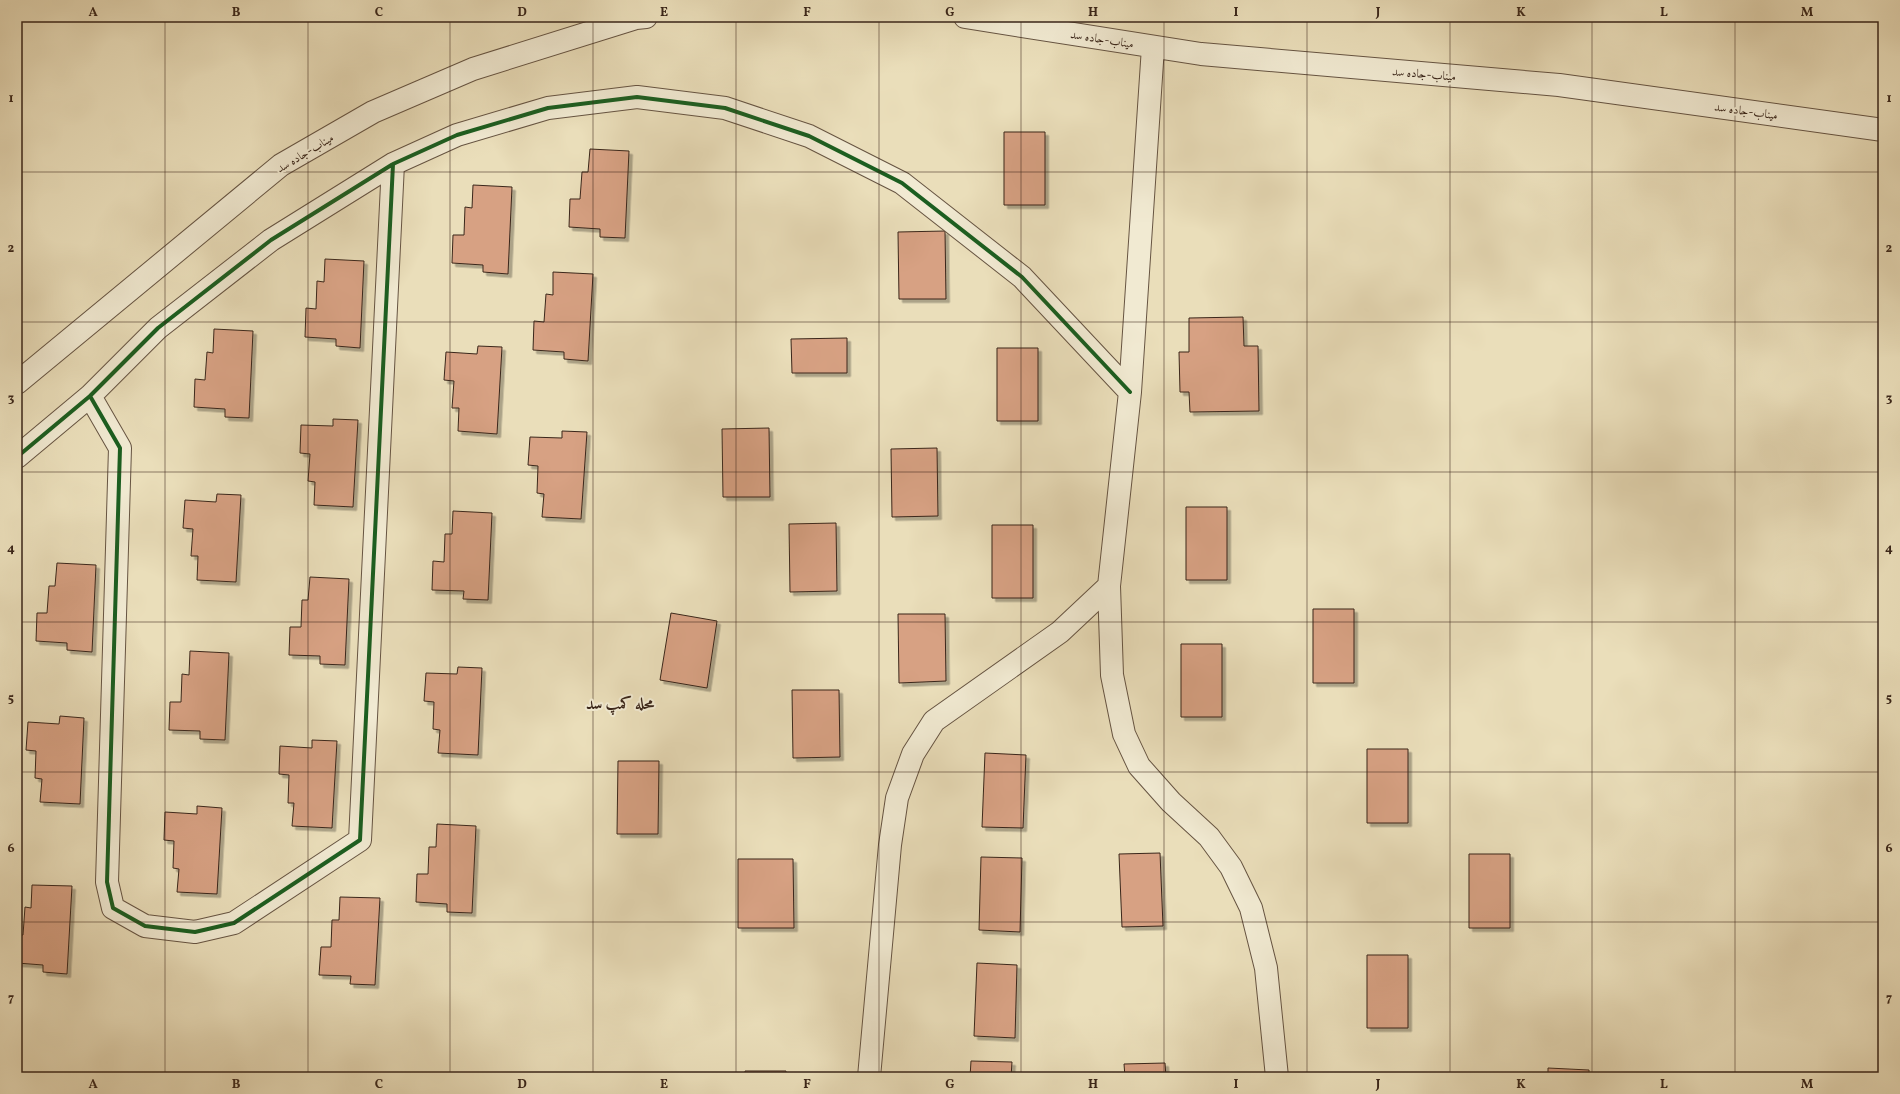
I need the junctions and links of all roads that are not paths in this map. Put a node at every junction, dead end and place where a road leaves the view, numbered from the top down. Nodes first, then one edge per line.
1 (639, 17) edge
2 (966, 17) edge
3 (1153, 47) junction
4 (1883, 130) edge
5 (393, 164) junction
6 (17, 383) edge
7 (1130, 392) junction
8 (90, 396) junction
9 (17, 457) edge
10 (1109, 586) junction
11 (869, 1077) edge
12 (1278, 1077) edge

1 - 6 street, میناب-جاده سد
2 - 3 street, میناب-جاده سد
3 - 4 street, میناب-جاده سد
3 - 7 street
5 - 7 street
5 - 8 street
5 - 8 street
7 - 10 street
8 - 9 street
10 - 11 street
10 - 12 street

